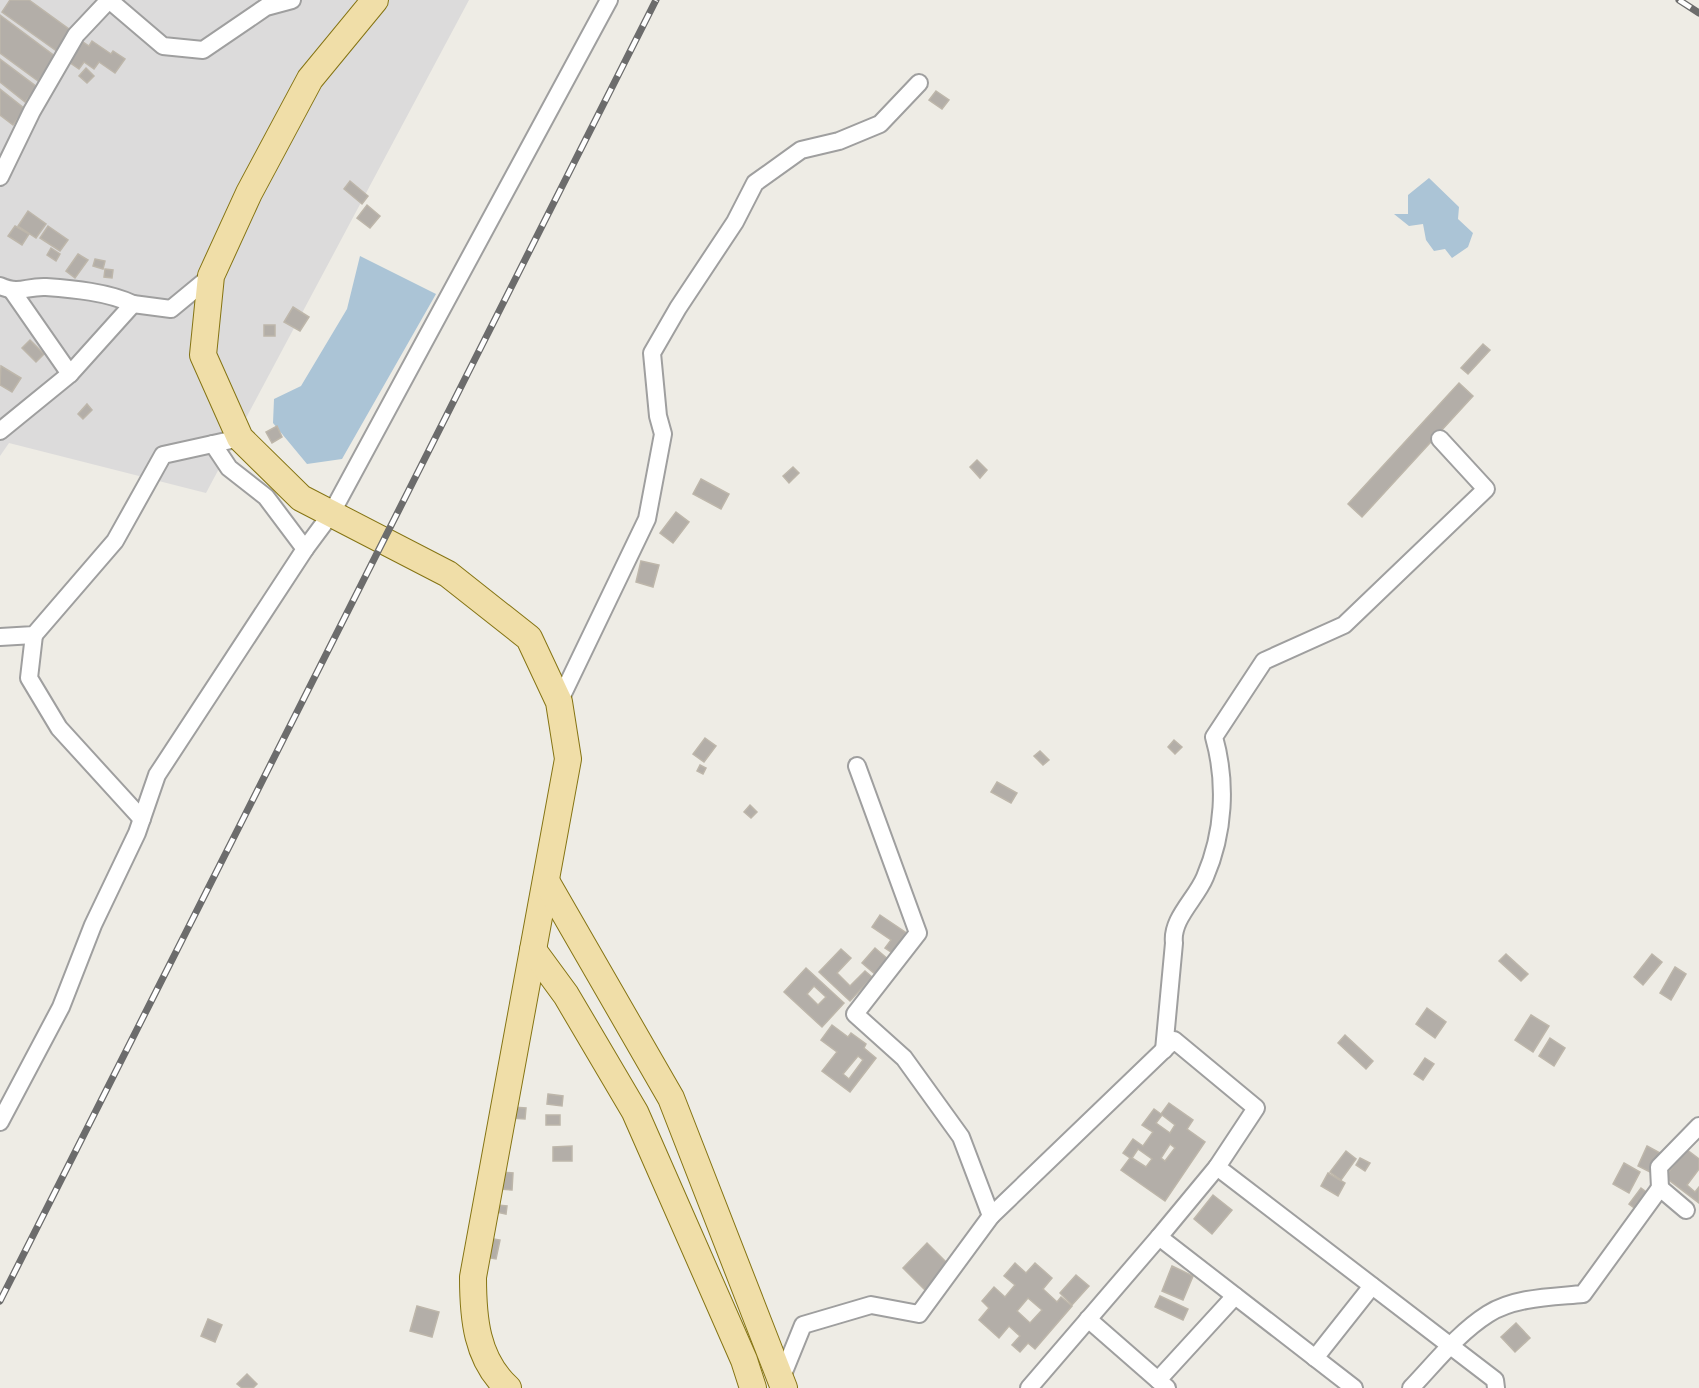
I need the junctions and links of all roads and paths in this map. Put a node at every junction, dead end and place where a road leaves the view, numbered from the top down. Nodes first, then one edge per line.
1 (109, 0) edge
2 (292, 0) edge
3 (375, 0) edge
4 (609, 0) edge
5 (919, 82) dead end
6 (0, 177) edge
7 (211, 276) junction
8 (7, 289) edge
9 (133, 304) junction
10 (70, 374) junction
11 (1, 426) edge
12 (240, 438) junction
13 (1440, 439) dead end
14 (213, 444) junction
15 (331, 514) junction
16 (305, 549) junction
17 (34, 634) junction
18 (0, 638) edge
19 (559, 702) junction
20 (857, 766) dead end
21 (142, 819) junction
22 (546, 881) junction
23 (533, 950) junction
24 (1164, 1050) junction
25 (0, 1122) edge
26 (1699, 1126) edge
27 (1217, 1167) junction
28 (1660, 1188) junction
29 (1686, 1210) dead end
30 (992, 1216) junction
31 (1159, 1237) junction
32 (1372, 1286) junction
33 (1235, 1296) junction
34 (1088, 1319) junction
35 (1451, 1346) junction
36 (1315, 1358) junction
37 (1163, 1384) edge
38 (783, 1386) edge
39 (1349, 1387) edge
40 (508, 1388) edge
41 (753, 1388) edge
42 (1029, 1388) edge
43 (1411, 1388) edge
44 (1496, 1388) edge

1 - 2 street
1 - 6 street
3 - 7 main road
4 - 15 street
5 - 19 street
7 - 9 street
7 - 12 main road
8 - 9 street
8 - 10 street
9 - 10 street
10 - 11 street
12 - 14 street
12 - 15 main road
13 - 24 street
14 - 16 street
14 - 17 street
15 - 16 street
15 - 19 main road
16 - 21 street
17 - 18 street
17 - 21 street
19 - 22 main road
20 - 30 street
21 - 25 street
22 - 23 main road
22 - 38 main road
23 - 40 main road
23 - 41 main road
24 - 27 street
24 - 30 street
26 - 28 street
27 - 31 street
27 - 32 street
28 - 29 street
28 - 35 street
30 - 38 street
31 - 33 street
31 - 34 street
32 - 35 street
32 - 36 street
33 - 36 street
33 - 37 street
34 - 37 street
34 - 42 street
35 - 43 street
35 - 44 street
36 - 39 street

